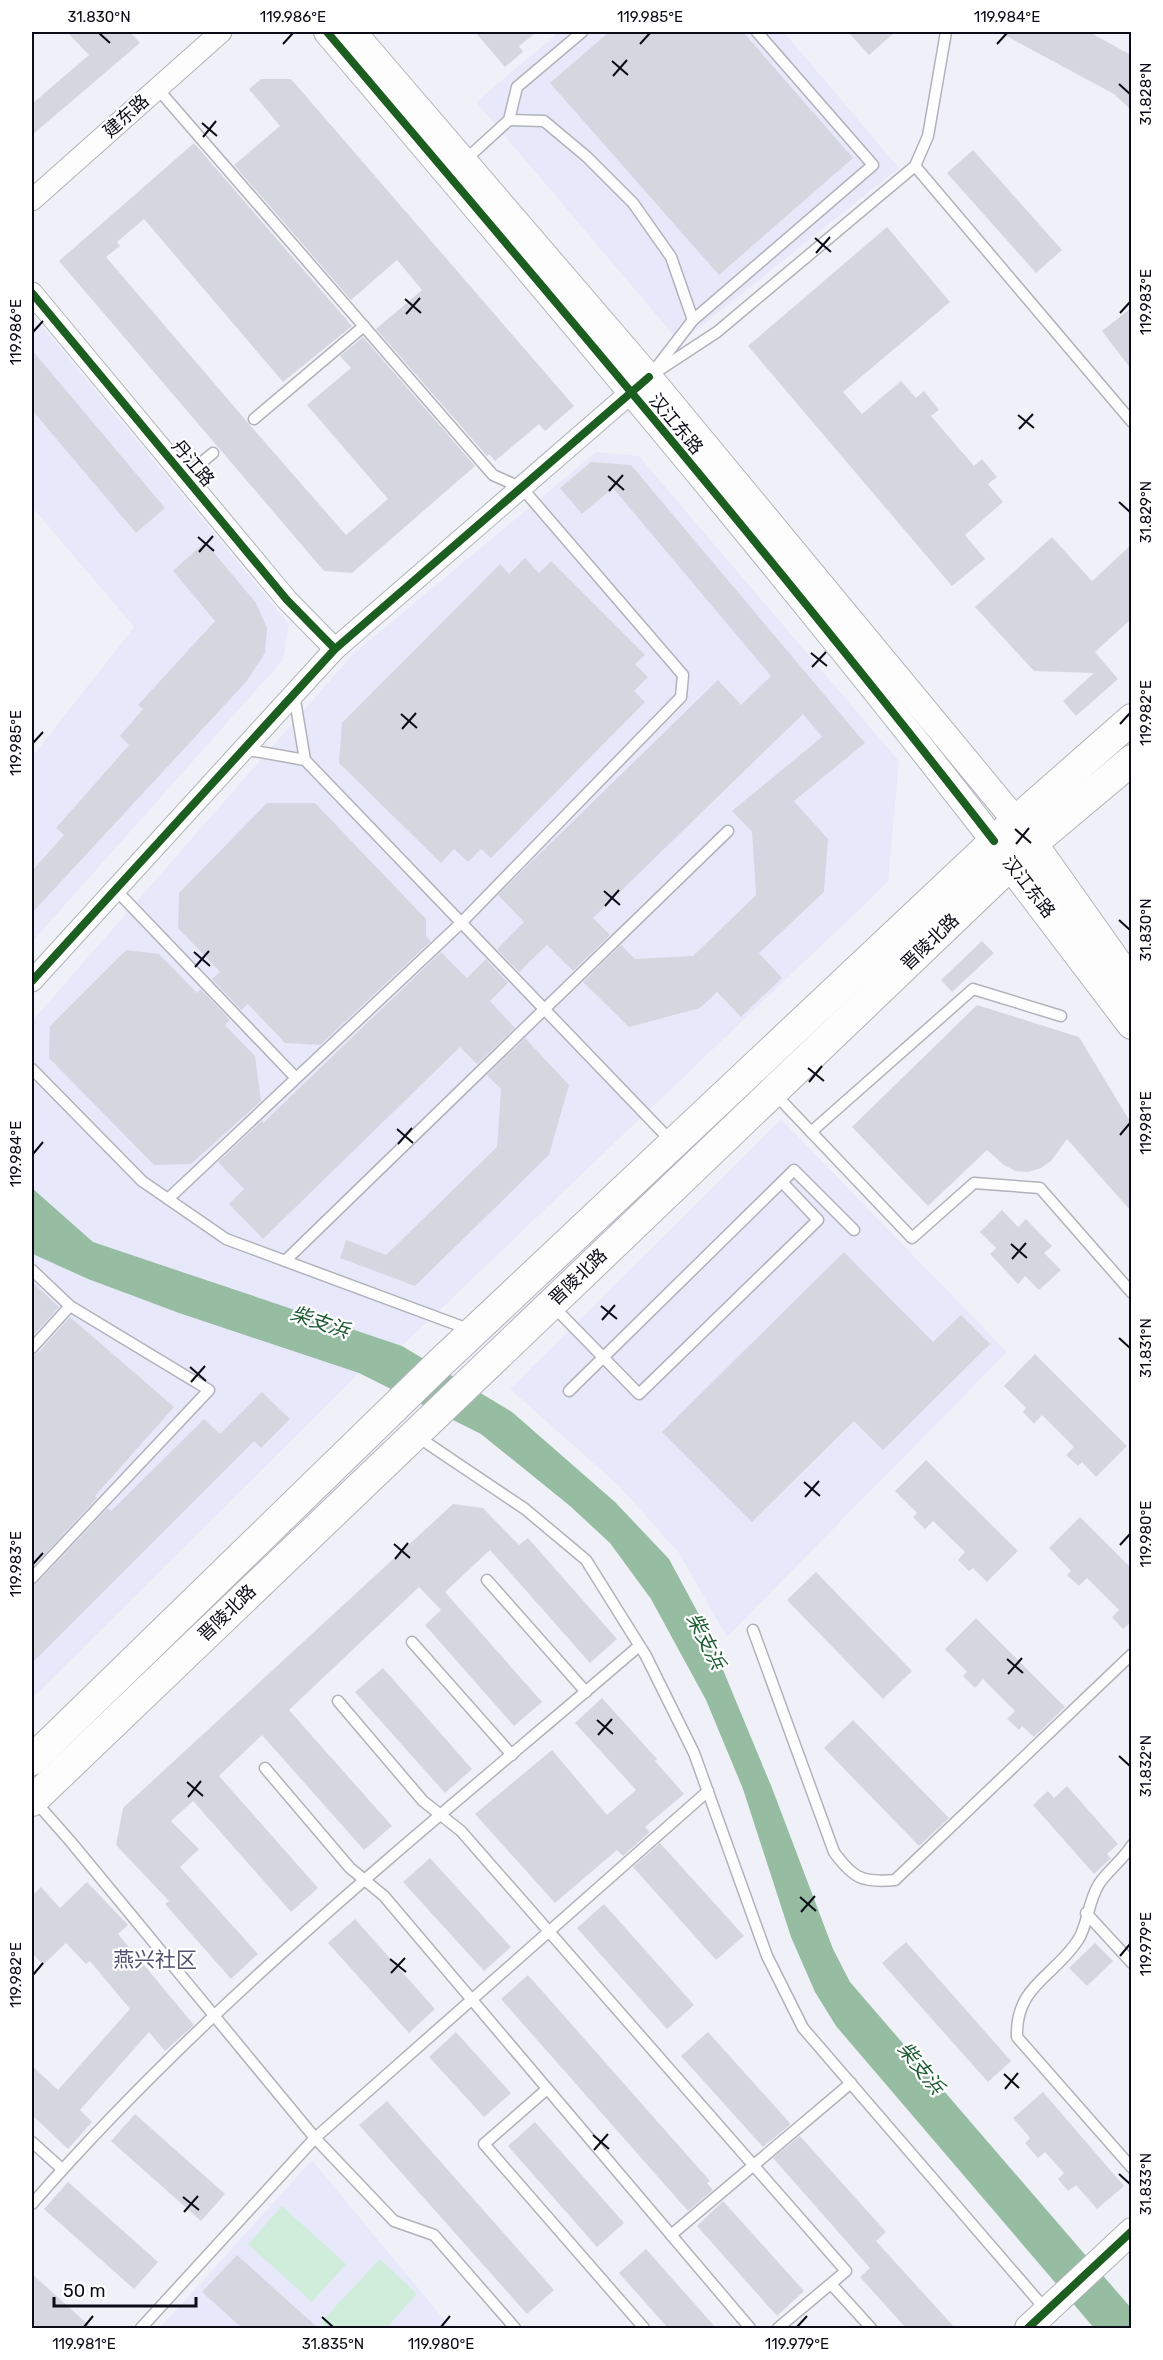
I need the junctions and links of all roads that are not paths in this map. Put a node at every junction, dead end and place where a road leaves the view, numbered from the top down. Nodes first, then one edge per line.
1 (220, 32) edge
2 (327, 32) edge
3 (353, 32) edge
4 (582, 32) edge
5 (757, 32) edge
6 (946, 32) edge
7 (157, 88) junction
8 (509, 120) junction
9 (464, 161) junction
10 (915, 166) junction
11 (32, 200) edge
12 (32, 293) edge
13 (693, 320) junction
14 (364, 326) junction
15 (640, 385) junction
16 (254, 419) dead end
17 (1131, 422) edge
18 (213, 453) dead end
19 (184, 477) junction
20 (522, 488) junction
21 (336, 649) junction
22 (294, 694) junction
23 (1131, 719) edge
24 (243, 750) junction
25 (305, 760) junction
26 (1131, 760) edge
27 (728, 831) dead end
28 (1024, 832) junction
29 (1003, 853) junction
30 (115, 889) junction
31 (461, 923) junction
32 (32, 981) edge
33 (1131, 985) edge
34 (544, 1009) junction
35 (1061, 1016) dead end
36 (1131, 1024) edge
37 (32, 1069) edge
38 (296, 1078) junction
39 (772, 1092) junction
40 (811, 1132) junction
41 (673, 1144) junction
42 (782, 1182) junction
43 (168, 1199) junction
44 (854, 1230) dead end
45 (285, 1261) junction
46 (32, 1270) edge
47 (1131, 1293) edge
48 (550, 1303) junction
49 (70, 1306) junction
50 (474, 1332) junction
51 (32, 1348) edge
52 (603, 1357) junction
53 (568, 1391) dead end
54 (424, 1424) junction
55 (32, 1578) edge
56 (487, 1580) dead end
57 (753, 1629) dead end
58 (412, 1642) dead end
59 (639, 1646) junction
60 (1131, 1654) edge
61 (586, 1692) junction
62 (338, 1701) dead end
63 (512, 1755) junction
64 (32, 1760) edge
65 (265, 1768) dead end
66 (708, 1791) junction
67 (32, 1799) edge
68 (442, 1816) junction
69 (1131, 1845) edge
70 (366, 1881) junction
71 (1086, 1913) junction
72 (549, 1931) junction
73 (1131, 1963) edge
74 (472, 1999) junction
75 (214, 2014) junction
76 (851, 2083) junction
77 (547, 2089) junction
78 (315, 2138) junction
79 (32, 2142) edge
80 (754, 2166) junction
81 (1131, 2168) edge
82 (62, 2169) junction
83 (32, 2204) edge
84 (1131, 2231) edge
85 (671, 2235) junction
86 (831, 2284) junction
87 (1052, 2307) junction
88 (141, 2328) edge
89 (515, 2328) edge
90 (644, 2328) edge
91 (750, 2328) edge
92 (778, 2328) edge
93 (871, 2328) edge
94 (1028, 2328) edge

1 - 7 street, 建东路
2 - 15 street, 汉江东路
3 - 9 street, 汉江东路
4 - 8 lane
5 - 13 lane
6 - 10 lane
7 - 11 street, 建东路
7 - 14 lane
8 - 9 lane
8 - 13 lane
9 - 15 street, 汉江东路
10 - 15 lane
10 - 17 lane
12 - 19 street, 丹江路
13 - 15 lane
14 - 16 lane
14 - 20 lane
15 - 20 street
15 - 28 street, 汉江东路
15 - 29 street, 汉江东路
18 - 19 lane
19 - 21 street, 丹江路
20 - 21 street
20 - 31 lane
21 - 22 street
22 - 24 street
22 - 25 lane
23 - 28 main road, 晋陵北路
24 - 25 lane
24 - 30 street
25 - 31 lane
26 - 28 main road, 晋陵北路
27 - 34 lane
28 - 29 main road, 晋陵北路
28 - 33 main road, 汉江东路
29 - 36 main road, 汉江东路
29 - 39 main road, 晋陵北路
29 - 41 main road, 晋陵北路
30 - 32 street
30 - 38 lane
31 - 34 lane
31 - 38 lane
34 - 41 lane
34 - 45 lane
35 - 40 lane
37 - 43 lane
38 - 43 lane
39 - 40 lane
39 - 48 main road, 晋陵北路
40 - 47 lane
41 - 50 main road, 晋陵北路
42 - 44 lane
42 - 52 lane
42 - 52 lane
43 - 45 lane
45 - 50 lane
46 - 49 lane
48 - 52 lane
48 - 54 main road, 晋陵北路
49 - 51 lane
49 - 55 lane
50 - 64 main road, 晋陵北路
52 - 53 lane
54 - 59 lane
54 - 67 main road, 晋陵北路
56 - 61 lane
57 - 60 lane
58 - 63 lane
59 - 61 lane
59 - 66 lane
61 - 63 lane
62 - 68 lane
63 - 68 lane
65 - 70 lane
66 - 72 lane
66 - 76 lane
67 - 75 lane
68 - 70 lane
68 - 72 lane
69 - 71 lane
70 - 74 lane
70 - 75 lane
71 - 73 lane
71 - 81 lane
72 - 74 lane
72 - 80 lane
74 - 77 lane
74 - 78 lane
75 - 78 lane
75 - 82 lane
76 - 80 lane
76 - 87 lane
77 - 85 lane
77 - 90 lane
78 - 88 lane
78 - 89 lane
79 - 82 lane
80 - 85 lane
80 - 86 lane
82 - 83 lane
84 - 87 street
85 - 91 lane
86 - 92 lane
86 - 93 lane
87 - 94 street

